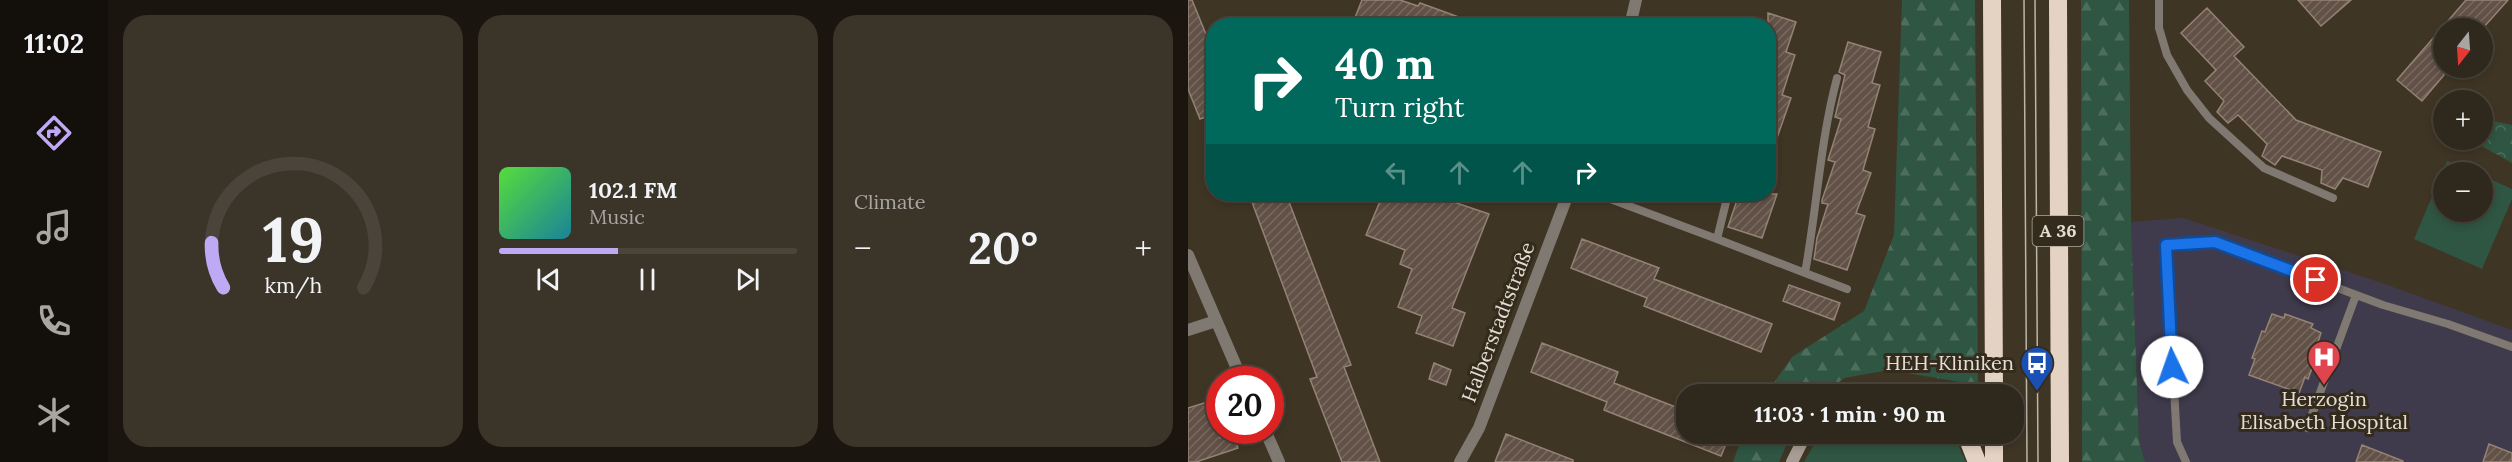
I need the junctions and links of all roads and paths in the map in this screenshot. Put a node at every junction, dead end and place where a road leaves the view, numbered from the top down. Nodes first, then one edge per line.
1 (1636, 0) edge
2 (1992, 0) edge
3 (2058, 0) edge
4 (2159, 0) edge
5 (1632, 18) edge
6 (1837, 78) dead end
7 (2333, 198) dead end
8 (1565, 201) edge
9 (1617, 201) edge
10 (1726, 201) edge
11 (1717, 239) junction
12 (1188, 255) edge
13 (1805, 273) junction
14 (1847, 289) dead end
15 (2356, 295) junction
16 (1216, 321) junction
17 (1188, 330) edge
18 (2512, 347) edge
19 (1236, 366) edge
20 (1994, 384) edge
21 (2307, 428) dead end
22 (1271, 444) edge
23 (1801, 444) edge
24 (1970, 444) edge
25 (1994, 444) edge
26 (1279, 462) edge
27 (1460, 462) edge
28 (1792, 462) edge
29 (1977, 462) edge
30 (1994, 462) edge
31 (2060, 462) edge
32 (2186, 462) edge

1 - 5 street
2 - 20 highway
3 - 31 highway, A 36
4 - 7 lane
6 - 13 lane
8 - 27 street, Halberstadtstraße
9 - 11 lane
10 - 11 lane
11 - 13 lane
12 - 16 street
13 - 14 lane
15 - 18 lane
15 - 21 lane
15 - 32 lane
16 - 17 street
16 - 19 street
22 - 26 street
23 - 28 street
24 - 29 highway
25 - 30 highway

